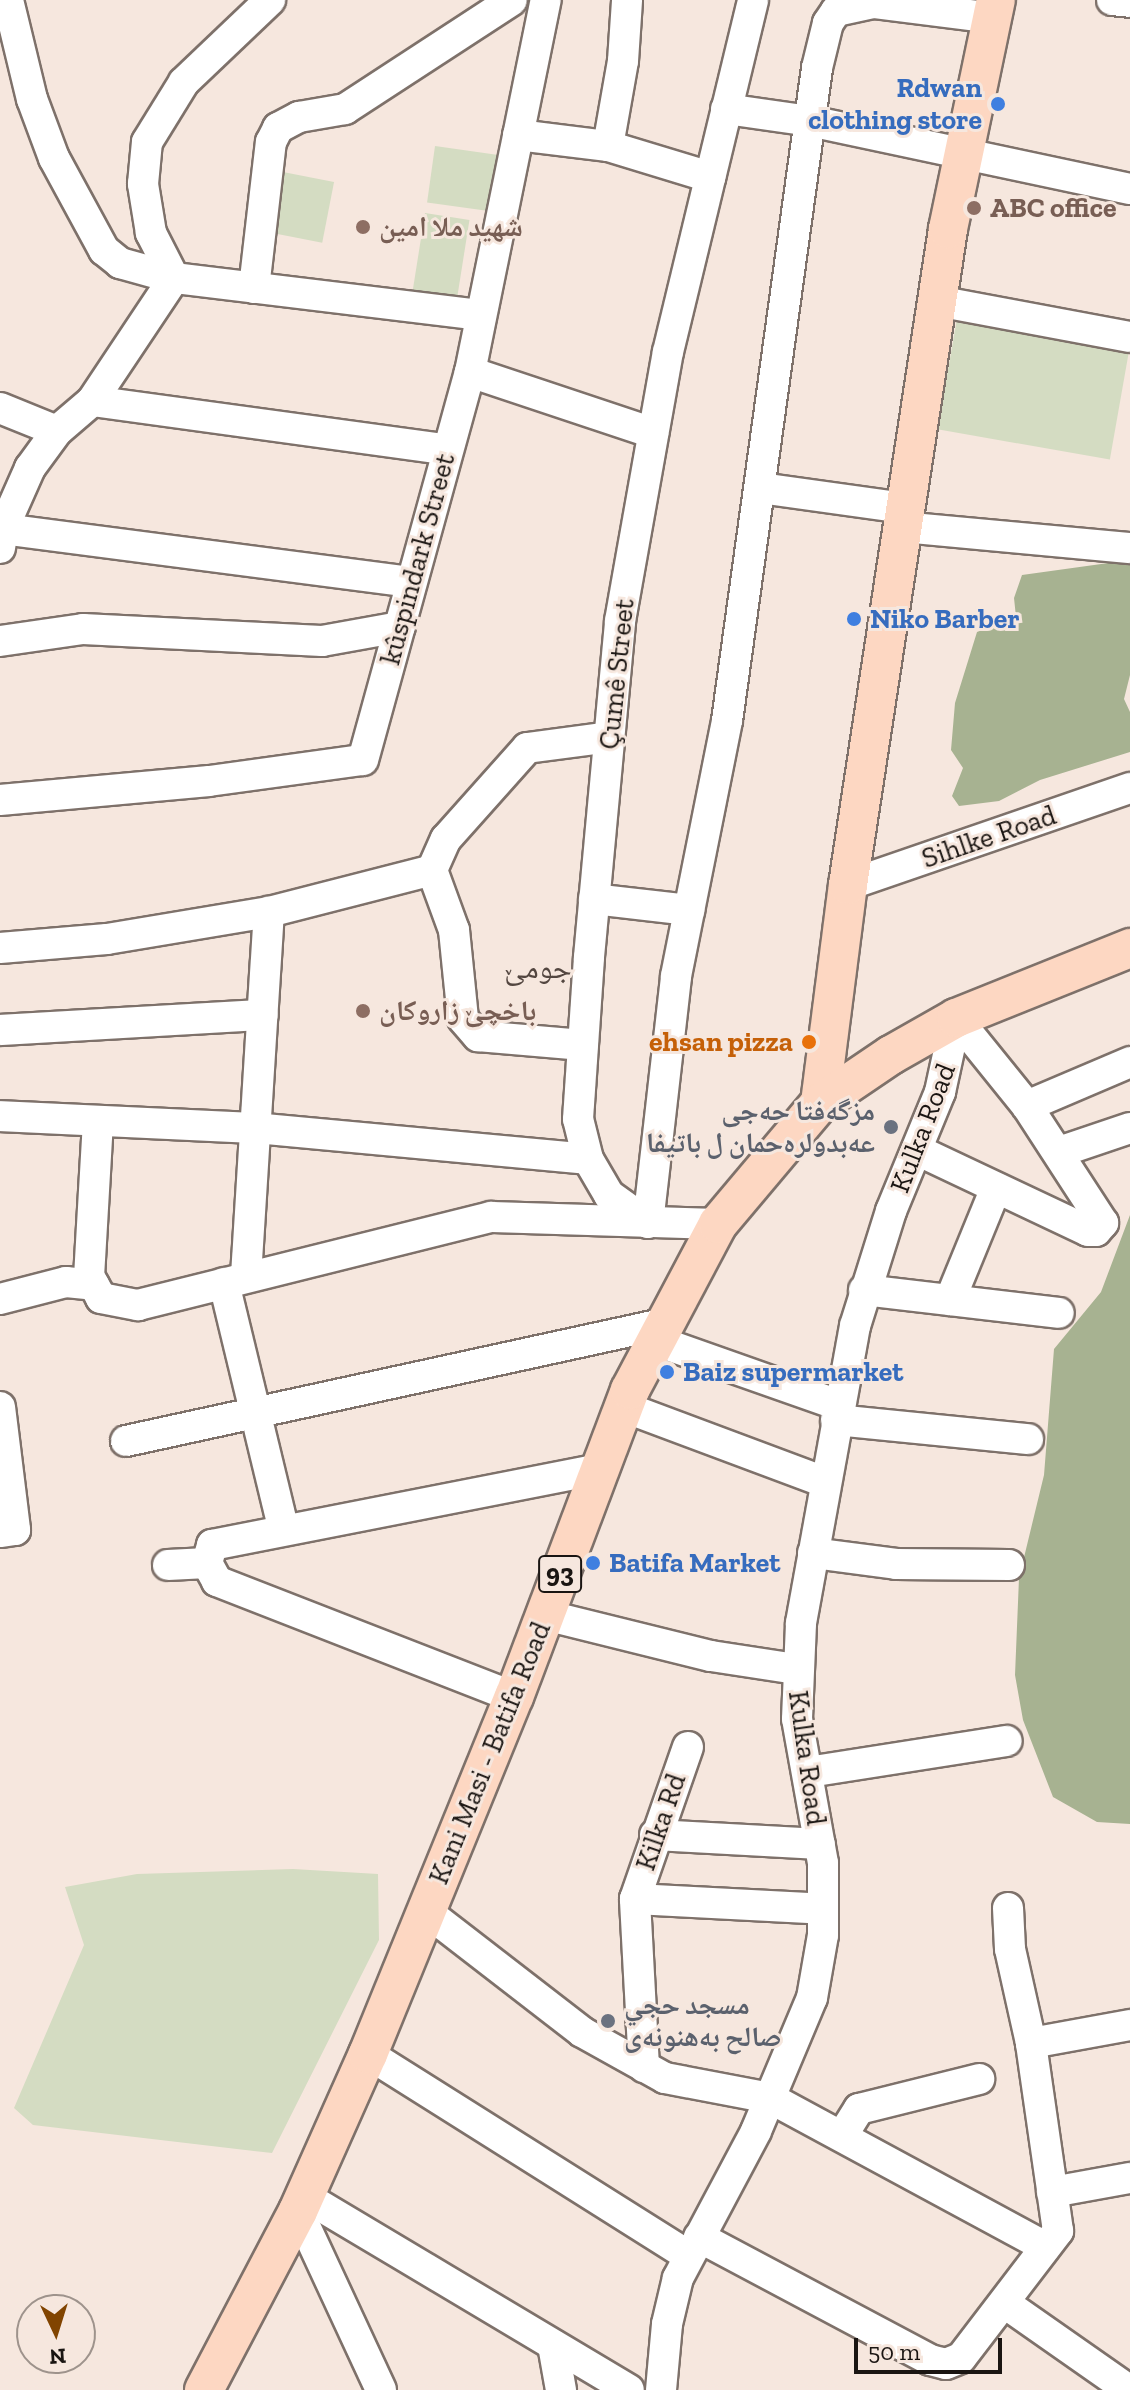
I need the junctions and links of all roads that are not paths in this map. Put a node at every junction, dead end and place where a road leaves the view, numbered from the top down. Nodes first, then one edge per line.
1 (8, 0) edge
2 (270, 0) edge
3 (512, 0) edge
4 (546, 0) edge
5 (627, 0) edge
6 (753, 0) edge
7 (1112, 0) edge
8 (1130, 2) edge
9 (994, 9) edge
10 (726, 109) junction
11 (810, 121) junction
12 (518, 135) junction
13 (608, 146) junction
14 (964, 153) junction
15 (710, 177) junction
16 (1130, 189) edge
17 (174, 278) junction
18 (254, 288) junction
19 (937, 301) junction
20 (481, 315) junction
21 (1130, 337) edge
22 (470, 372) junction
23 (92, 401) junction
24 (0, 408) edge
25 (57, 431) junction
26 (653, 433) junction
27 (448, 450) junction
28 (760, 488) junction
29 (904, 518) junction
30 (1, 539) edge
31 (1130, 548) edge
32 (412, 582) junction
33 (400, 627) junction
34 (0, 641) edge
35 (609, 737) junction
36 (1130, 788) edge
37 (0, 800) edge
38 (432, 870) junction
39 (848, 885) junction
40 (594, 899) junction
41 (689, 910) junction
42 (269, 912) junction
43 (0, 948) edge
44 (1130, 948) edge
45 (832, 1009) junction
46 (263, 1015) junction
47 (942, 1027) junction
48 (0, 1030) edge
49 (583, 1045) junction
50 (1130, 1062) edge
51 (820, 1103) junction
52 (1027, 1106) junction
53 (0, 1116) edge
54 (98, 1121) junction
55 (255, 1128) junction
56 (1130, 1128) edge
57 (919, 1151) junction
58 (1059, 1152) junction
59 (588, 1159) junction
60 (996, 1188) junction
61 (648, 1223) junction
62 (718, 1224) junction
63 (235, 1279) junction
64 (94, 1285) junction
65 (864, 1290) junction
66 (0, 1299) edge
67 (950, 1300) junction
68 (1059, 1313) dead end
69 (658, 1332) junction
70 (0, 1407) edge
71 (624, 1407) junction
72 (838, 1412) junction
73 (259, 1414) junction
74 (1028, 1439) dead end
75 (126, 1441) dead end
76 (600, 1469) junction
77 (825, 1482) junction
78 (283, 1527) junction
79 (0, 1532) edge
80 (813, 1553) junction
81 (207, 1563) junction
82 (168, 1565) dead end
83 (1009, 1565) dead end
84 (545, 1615) junction
85 (796, 1669) junction
86 (514, 1697) junction
87 (1007, 1741) dead end
88 (688, 1747) dead end
89 (808, 1772) junction
90 (655, 1835) junction
91 (820, 1844) junction
92 (635, 1899) junction
93 (1008, 1908) dead end
94 (823, 1909) junction
95 (427, 1912) junction
96 (1130, 2025) edge
97 (1031, 2043) junction
98 (368, 2054) junction
99 (644, 2067) junction
100 (979, 2079) dead end
101 (770, 2098) junction
102 (842, 2136) junction
103 (1129, 2179) edge
104 (1052, 2192) junction
105 (301, 2204) junction
106 (694, 2247) junction
107 (1045, 2247) junction
108 (1006, 2304) junction
109 (553, 2345) junction
110 (669, 2386) edge
111 (204, 2390) edge
112 (381, 2390) edge
113 (561, 2390) edge
114 (629, 2390) edge
115 (1129, 2390) edge

1 - 17 street
2 - 17 street
3 - 18 street
4 - 12 street, kûspindark Street
5 - 13 street
6 - 10 street, Çumê Street
7 - 8 street
9 - 11 street
9 - 14 main road
10 - 11 street
10 - 15 street, Çumê Street
11 - 14 street
11 - 28 street
12 - 13 street
12 - 20 street, kûspindark Street
13 - 15 street
14 - 16 street
14 - 19 main road
15 - 26 street, Çumê Street
17 - 18 street
17 - 23 street
18 - 20 street
19 - 21 street
19 - 29 main road
20 - 22 street, kûspindark Street
22 - 26 street
22 - 27 street, kûspindark Street
23 - 25 street
23 - 27 street
24 - 25 street
25 - 30 street
26 - 35 street, Çumê Street
27 - 32 street, kûspindark Street
28 - 29 street
28 - 41 street
29 - 31 street
29 - 39 main road
30 - 32 street
32 - 33 street, kûspindark Street
33 - 34 street
33 - 37 street, kûspindark Street
35 - 38 street
35 - 40 street, Çumê Street
36 - 39 street, Sihlke Road
38 - 42 street
38 - 49 street
39 - 45 main road
40 - 41 street
40 - 49 street, Çumê Street
41 - 61 street
42 - 43 street
42 - 46 street
44 - 47 main road, Kani Masi - Batifa Road / 93
45 - 47 main road
45 - 51 main road
46 - 48 street
46 - 55 street
47 - 51 main road, Kani Masi - Batifa Road / 93
47 - 52 street
47 - 57 street, Kulka Road
49 - 59 street, Çumê Street
50 - 52 street
51 - 62 main road, Kani Masi - Batifa Road / 93
52 - 58 street
53 - 54 street
54 - 55 street
54 - 64 street
55 - 59 street
55 - 63 street
56 - 58 street
57 - 60 street
57 - 65 street, Kulka Road
58 - 60 street
59 - 61 street, Çumê Street
60 - 67 street
61 - 62 street
61 - 63 street
62 - 69 main road, Kani Masi - Batifa Road / 93
63 - 64 street
63 - 73 street
64 - 66 street
65 - 67 street
65 - 72 street, Kulka Road
67 - 68 street
69 - 71 main road, Kani Masi - Batifa Road / 93
69 - 72 street
69 - 73 street
70 - 79 street
71 - 76 main road, Kani Masi - Batifa Road / 93
71 - 77 street
72 - 74 street
72 - 77 street, Kulka Road
73 - 75 street
73 - 78 street
76 - 78 street
76 - 84 main road, Kani Masi - Batifa Road / 93
77 - 80 street, Kulka Road
78 - 81 street
80 - 83 street
80 - 85 street, Kulka Road
81 - 82 street
81 - 86 street
84 - 85 street
84 - 86 main road, Kani Masi - Batifa Road / 93
85 - 89 street, Kulka Road
86 - 95 main road, Kani Masi - Batifa Road / 93
87 - 89 street
88 - 90 street, Kilka Rd
89 - 91 street, Kulka Road
90 - 91 street
90 - 92 street, Kilka Rd
91 - 94 street, Kulka Road
92 - 94 street
92 - 99 street
93 - 97 street
94 - 101 street, Kulka Road
95 - 98 main road, Kani Masi - Batifa Road / 93
95 - 99 street
96 - 97 street
97 - 104 street
98 - 105 main road, Kani Masi - Batifa Road / 93
98 - 106 street
99 - 101 street
100 - 102 street
101 - 102 street
101 - 106 street, Kulka Road
102 - 107 street
103 - 104 street
104 - 107 street
105 - 109 street
105 - 111 main road, Kani Masi - Batifa Road / 93
105 - 112 street
106 - 108 street
106 - 110 street, Kulka Road
107 - 108 street
108 - 115 street
109 - 113 street
109 - 114 street

